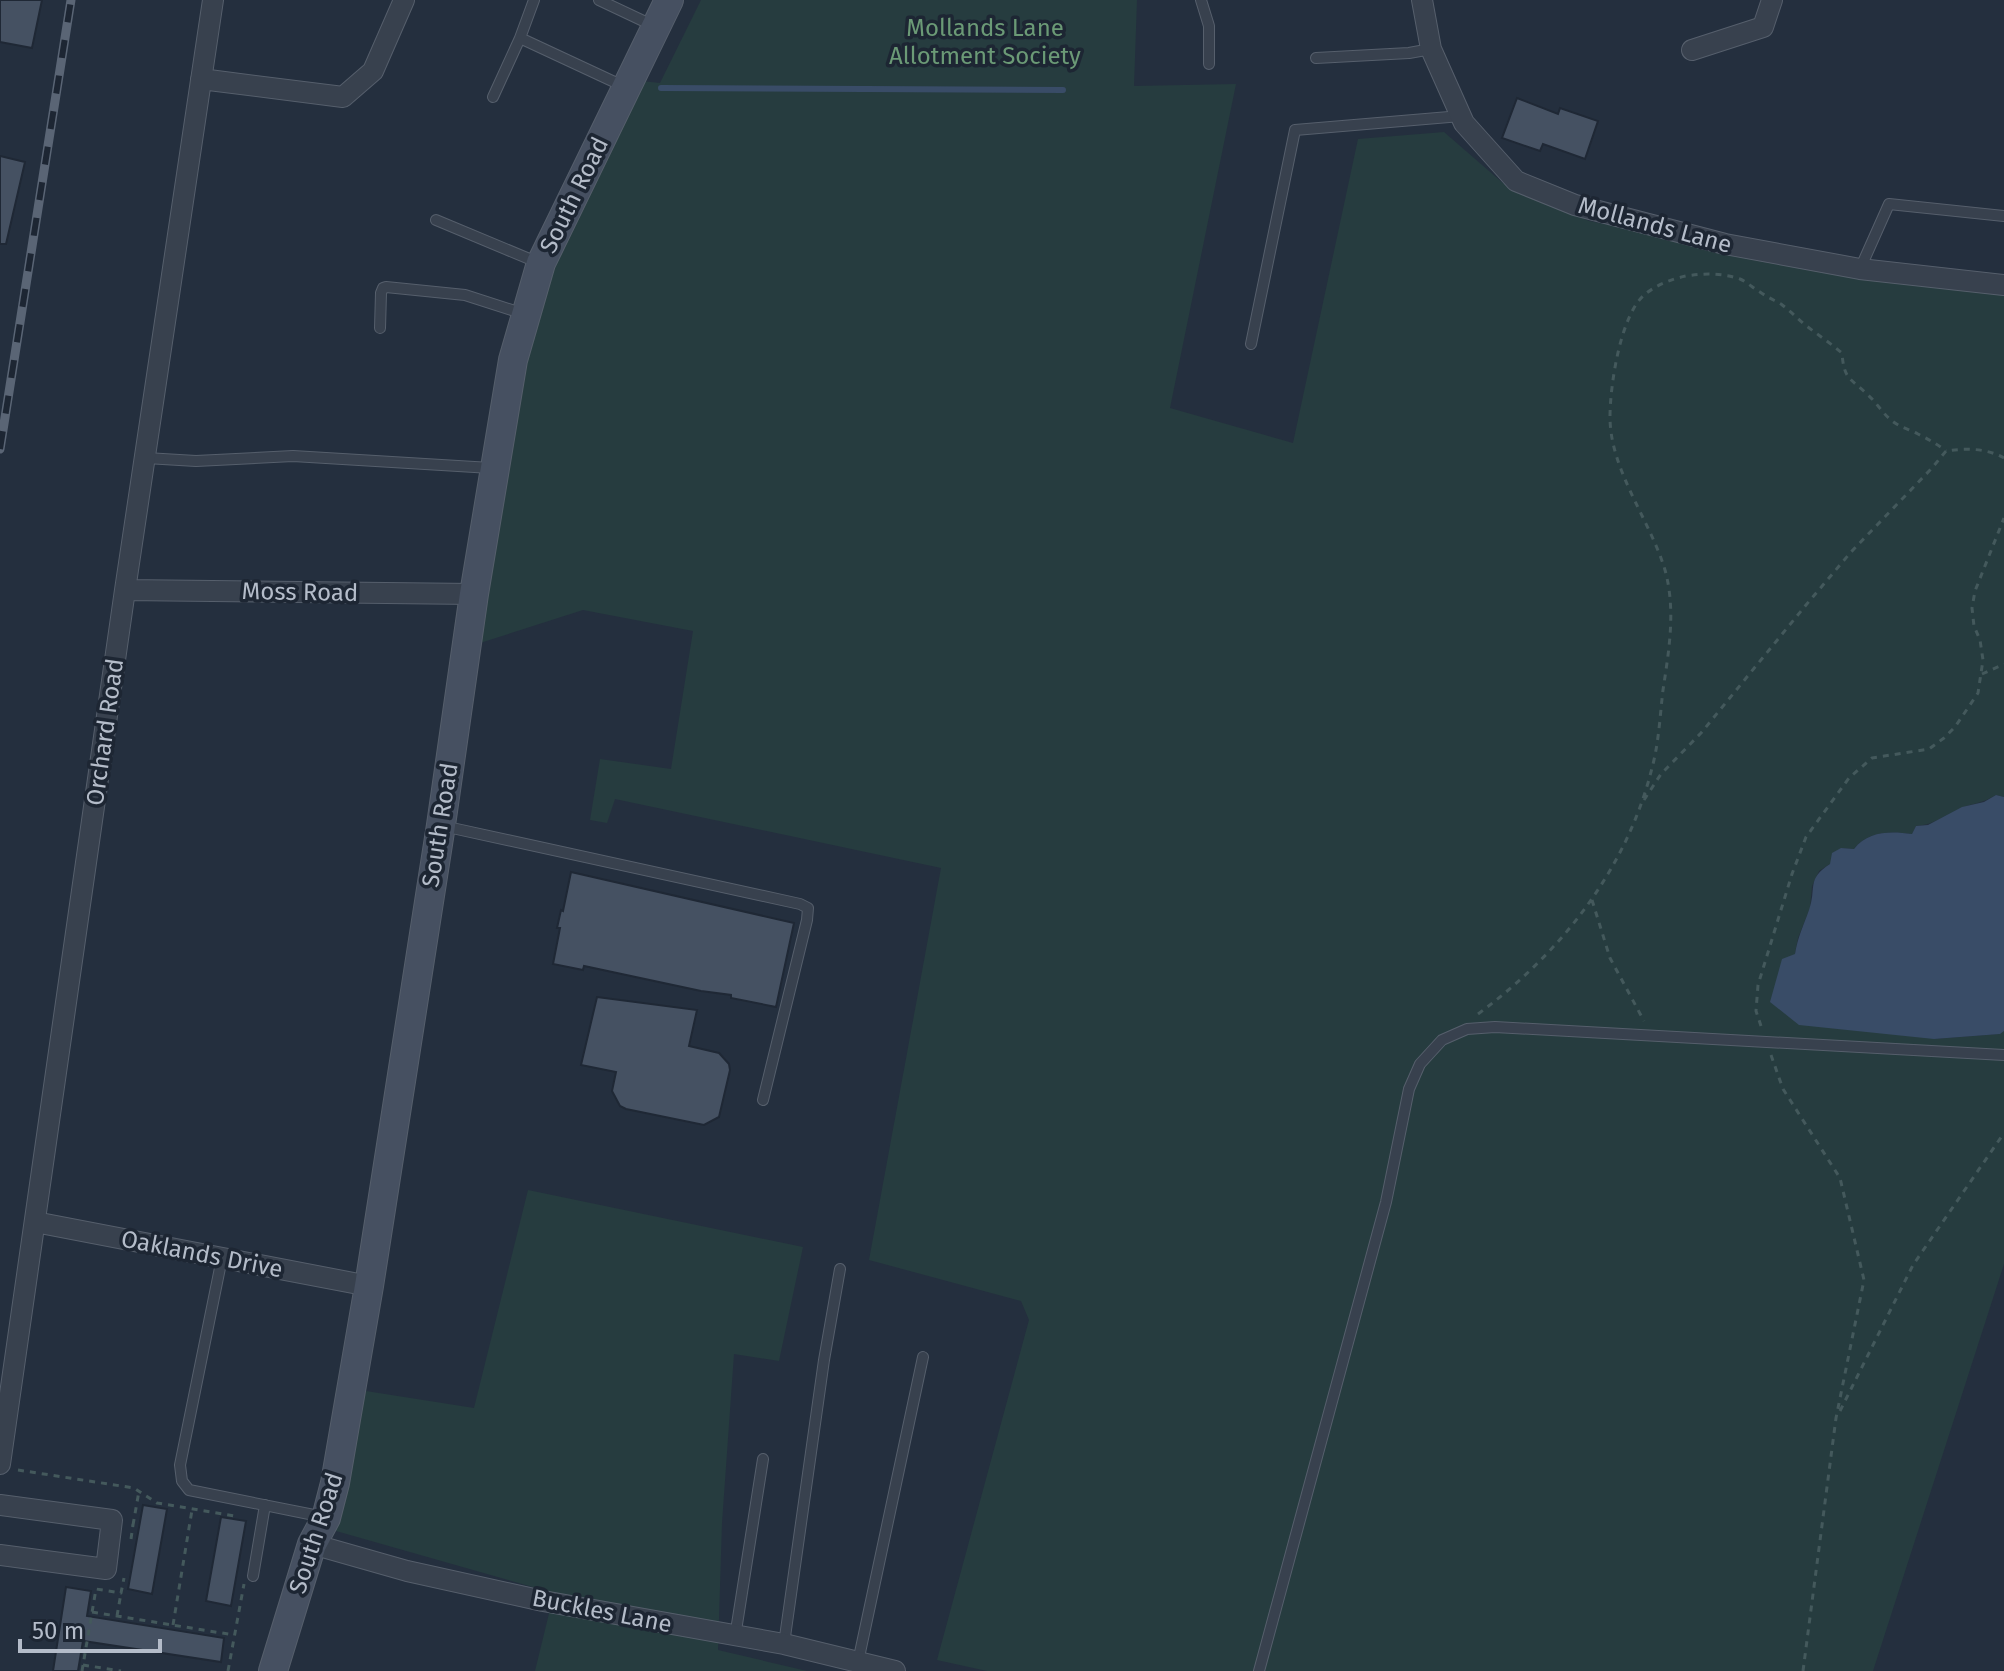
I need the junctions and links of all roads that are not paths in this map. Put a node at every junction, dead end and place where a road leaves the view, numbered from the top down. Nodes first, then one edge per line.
1 (213, 0) edge
2 (404, 0) edge
3 (534, 0) edge
4 (599, 0) edge
5 (669, 0) edge
6 (1201, 0) edge
7 (1422, 0) edge
8 (1772, 0) edge
9 (656, 27) junction
10 (520, 38) junction
11 (1431, 49) junction
12 (1692, 50) dead end
13 (1316, 58) dead end
14 (1209, 64) dead end
15 (201, 79) junction
16 (627, 87) junction
17 (493, 97) dead end
18 (1461, 116) junction
19 (2004, 216) edge
20 (436, 220) dead end
21 (541, 263) junction
22 (1860, 269) junction
23 (2004, 285) edge
24 (526, 315) junction
25 (380, 328) dead end
26 (1251, 344) dead end
27 (146, 458) junction
28 (495, 469) junction
29 (125, 590) junction
30 (474, 594) junction
31 (441, 825) junction
32 (2004, 1055) edge
33 (763, 1100) dead end
34 (35, 1222) junction
35 (222, 1258) junction
36 (840, 1269) dead end
37 (369, 1286) junction
38 (923, 1357) dead end
39 (763, 1459) dead end
40 (7, 1467) edge
41 (0, 1505) edge
42 (265, 1505) junction
43 (326, 1518) junction
44 (312, 1544) junction
45 (0, 1555) edge
46 (253, 1576) road end
47 (735, 1637) junction
48 (784, 1644) junction
49 (858, 1662) junction
50 (273, 1671) edge
51 (895, 1671) edge
52 (1259, 1671) edge

1 - 15 street, Orchard Road
2 - 15 street
3 - 10 lane
4 - 9 lane
5 - 9 main road, South Road
6 - 14 lane
7 - 11 street, Mollands Lane
8 - 12 street
9 - 16 main road, South Road
10 - 16 lane
10 - 17 lane
11 - 13 lane
11 - 18 street, Mollands Lane
15 - 27 street, Orchard Road
16 - 21 main road, South Road
18 - 22 street, Mollands Lane
18 - 26 lane
19 - 22 lane
20 - 21 lane
21 - 24 main road, South Road
22 - 23 street, Mollands Lane
24 - 25 lane
24 - 28 main road, South Road
27 - 28 lane
27 - 29 street, Orchard Road
28 - 30 main road, South Road
29 - 30 street, Moss Road
29 - 34 street, Orchard Road
30 - 31 main road, South Road
31 - 33 lane
31 - 37 main road, South Road
32 - 52 lane
34 - 35 street, Oaklands Drive
34 - 40 street, Orchard Road
35 - 37 street, Oaklands Drive
35 - 42 lane
36 - 48 lane
37 - 43 main road, South Road
38 - 49 lane
39 - 47 lane
41 - 45 street
42 - 43 lane
42 - 46 lane
43 - 44 main road, South Road
44 - 47 street, Buckles Lane
44 - 50 main road, South Road
47 - 48 street, Buckles Lane
48 - 49 street, Buckles Lane
49 - 51 street, Buckles Lane

